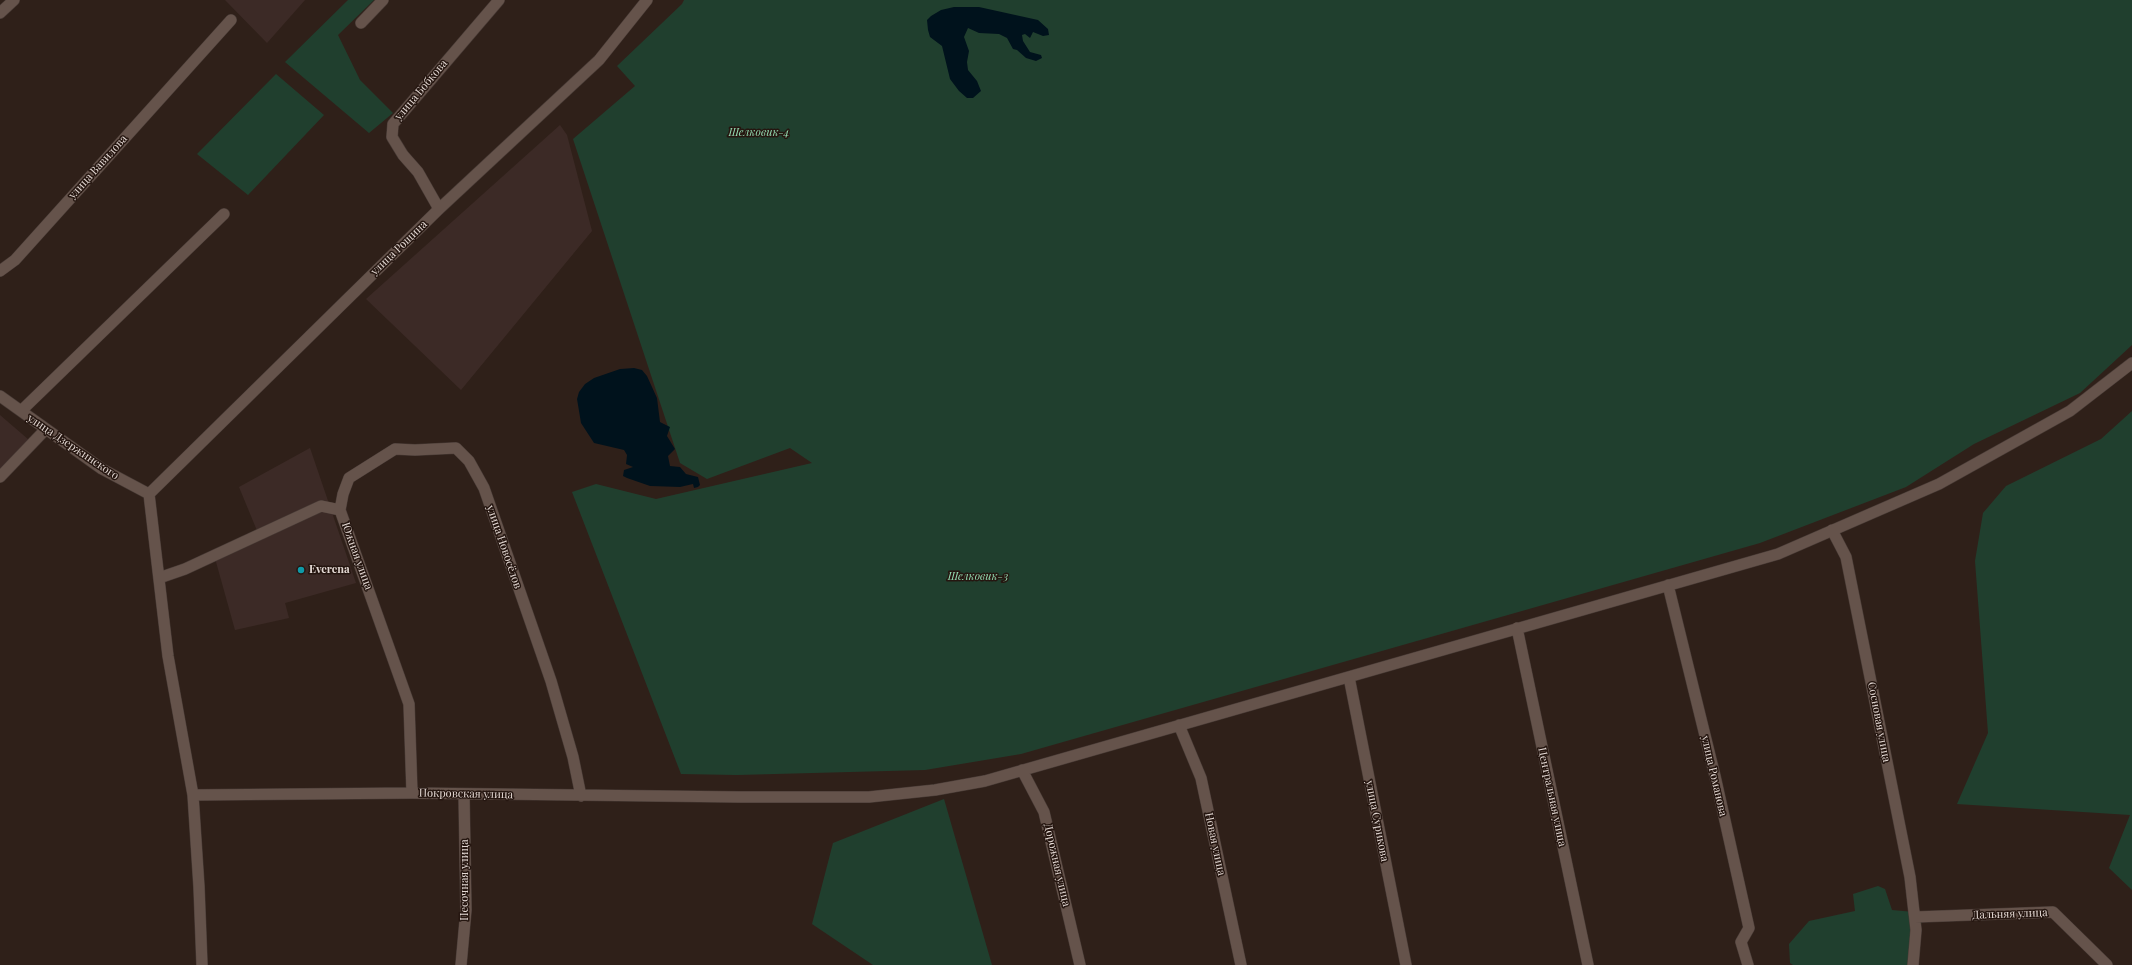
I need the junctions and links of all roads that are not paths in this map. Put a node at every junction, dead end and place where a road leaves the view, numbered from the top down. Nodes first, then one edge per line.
1 (14, 0) edge
2 (383, 0) edge
3 (499, 0) edge
4 (647, 0) edge
5 (0, 13) edge
6 (231, 20) dead end
7 (361, 23) dead end
8 (439, 209) junction
9 (224, 214) dead end
10 (0, 271) edge
11 (2132, 363) edge
12 (0, 396) edge
13 (21, 411) junction
14 (46, 429) junction
15 (0, 477) edge
16 (149, 494) junction
17 (340, 510) junction
18 (1832, 530) junction
19 (159, 578) junction
20 (1668, 585) junction
21 (1517, 628) junction
22 (1348, 677) junction
23 (1179, 725) junction
24 (1022, 770) junction
25 (412, 793) junction
26 (464, 794) junction
27 (193, 795) junction
28 (581, 796) junction
29 (1914, 917) junction
30 (202, 965) edge
31 (461, 965) edge
32 (1080, 965) edge
33 (1241, 965) edge
34 (1406, 965) edge
35 (1588, 965) edge
36 (1748, 965) edge
37 (1913, 965) edge
38 (2107, 965) edge

1 - 5 street
2 - 7 street
3 - 8 street, улица Бобкова
4 - 8 street, улица Рощина
6 - 10 street, улица Вавилова
8 - 16 street, улица Рощина
9 - 13 street
11 - 18 street, Покровская улица
12 - 13 street, улица Дзержинского
13 - 14 street, улица Дзержинского
14 - 15 street
14 - 16 street, улица Дзержинского
16 - 19 street
17 - 19 street, Южная улица
17 - 25 street, Южная улица
17 - 28 street, улица Новосёлов
18 - 20 street, Покровская улица
18 - 29 street, Сосновая улица
19 - 27 street
20 - 21 street, Покровская улица
20 - 36 street, улица Романова
21 - 22 street, Покровская улица
21 - 35 street, Центральная улица
22 - 23 street, Покровская улица
22 - 34 street, улица Сурикова
23 - 24 street, Покровская улица
23 - 33 street, Новая улица
24 - 28 street, Покровская улица
24 - 32 street, Дорожная улица
25 - 26 street, Покровская улица
25 - 27 street, Покровская улица
26 - 28 street, Покровская улица
26 - 31 street, Песочная улица
27 - 30 street
29 - 37 street, Сосновая улица
29 - 38 street, Дальняя улица

